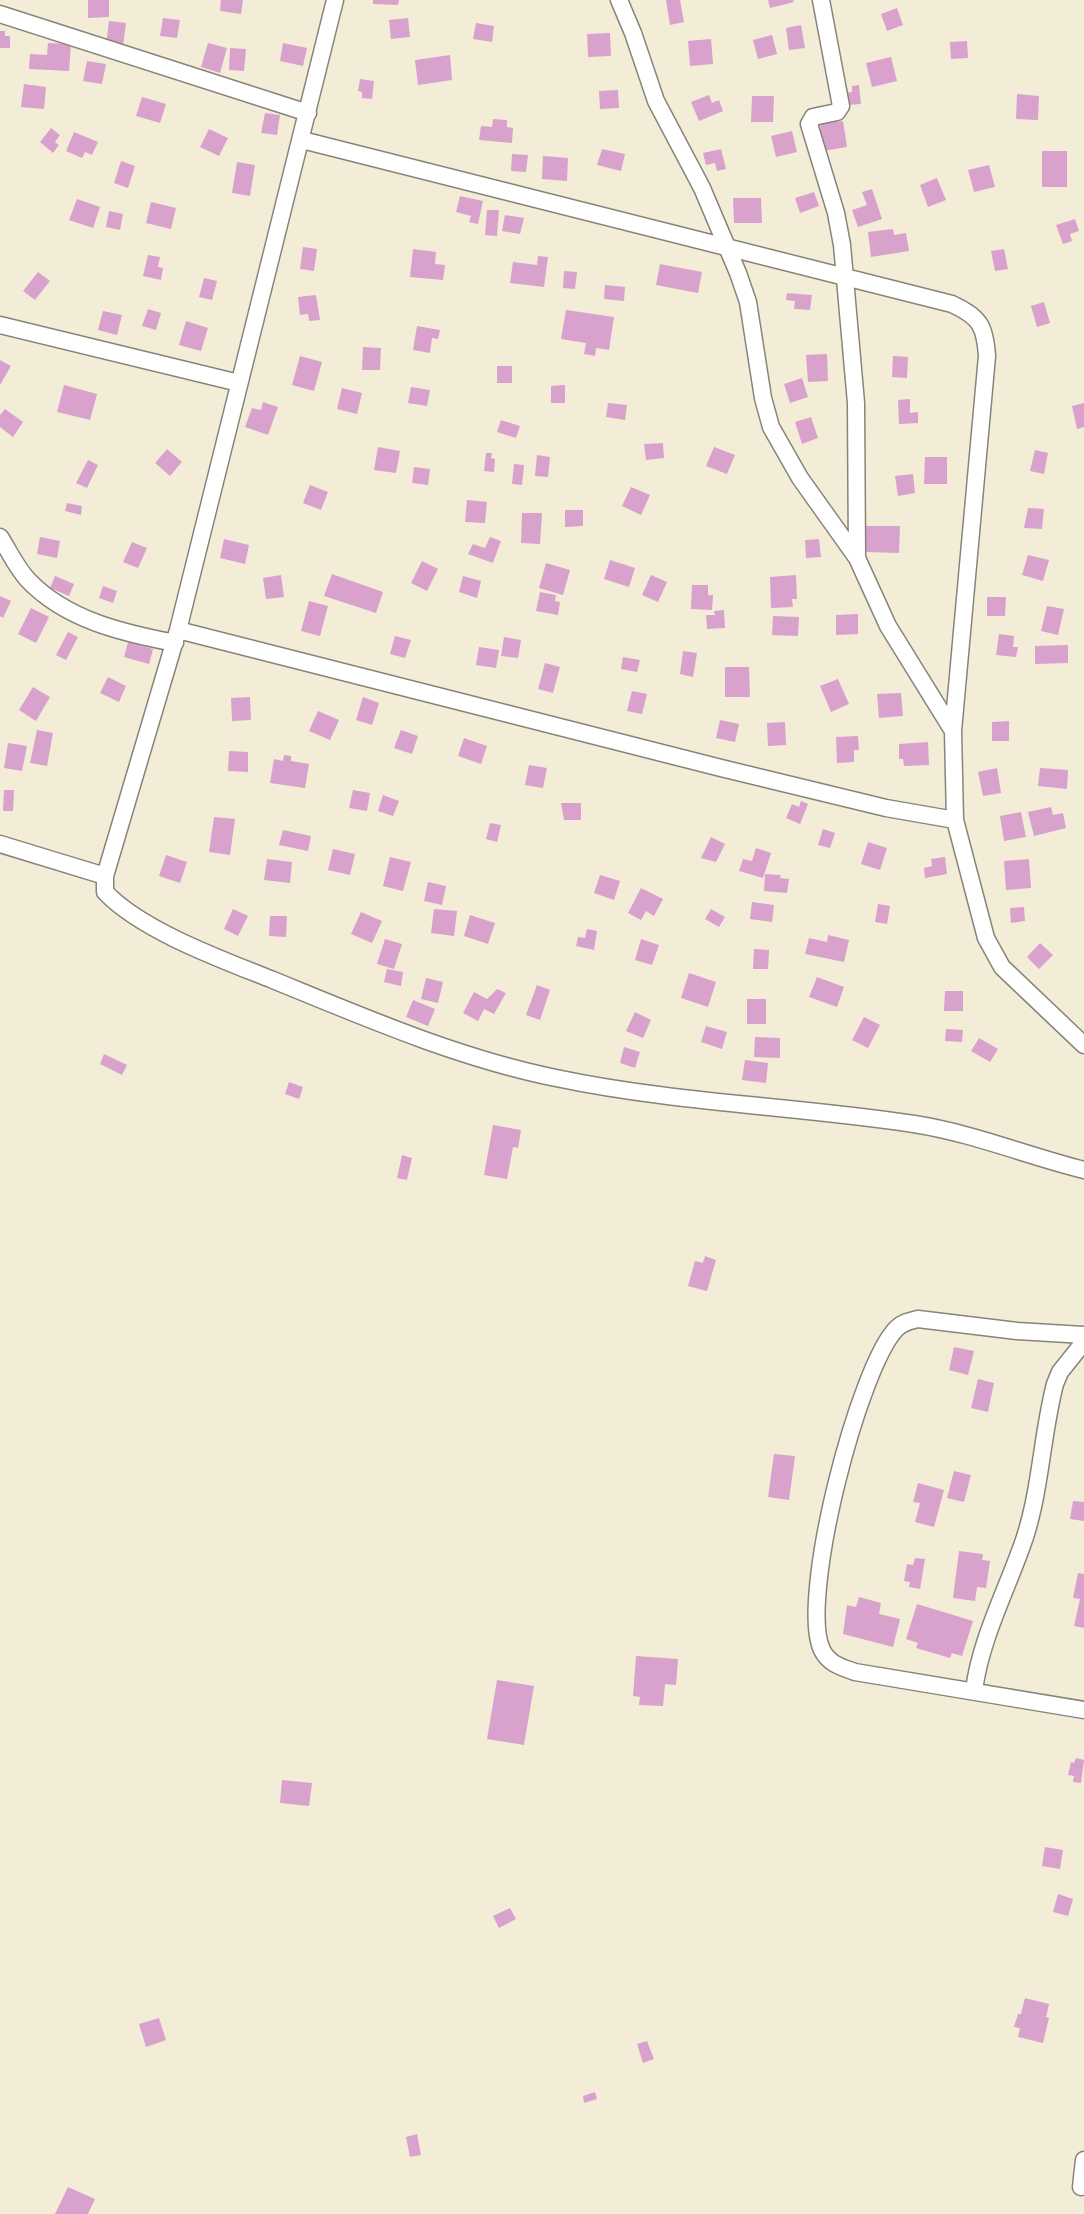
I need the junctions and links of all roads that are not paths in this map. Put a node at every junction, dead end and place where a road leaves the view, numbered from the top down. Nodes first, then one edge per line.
1 (335, 0) edge
2 (619, 0) edge
3 (821, 0) edge
4 (4, 9) edge
5 (308, 113) junction
6 (302, 140) junction
7 (726, 248) junction
8 (844, 276) junction
9 (0, 326) edge
10 (239, 384) junction
11 (0, 537) edge
12 (857, 558) junction
13 (176, 636) junction
14 (953, 731) junction
15 (955, 820) junction
16 (0, 844) edge
17 (105, 876) junction
18 (1084, 1045) edge
19 (1084, 1170) edge
20 (1084, 1335) edge
21 (1084, 1342) edge
22 (974, 1690) junction
23 (1084, 1710) edge
24 (1084, 2160) edge
25 (1081, 2187) dead end

1 - 5 street
2 - 7 street
3 - 8 street
4 - 5 street
5 - 6 street
6 - 7 street
6 - 10 street
7 - 8 street
7 - 12 street
8 - 12 street
8 - 14 street
9 - 10 street
10 - 13 street
11 - 13 street
12 - 14 street
13 - 15 street
13 - 17 street
14 - 15 street
15 - 18 street
16 - 17 street
17 - 19 street
20 - 22 street
21 - 22 street
22 - 23 street
24 - 25 street

